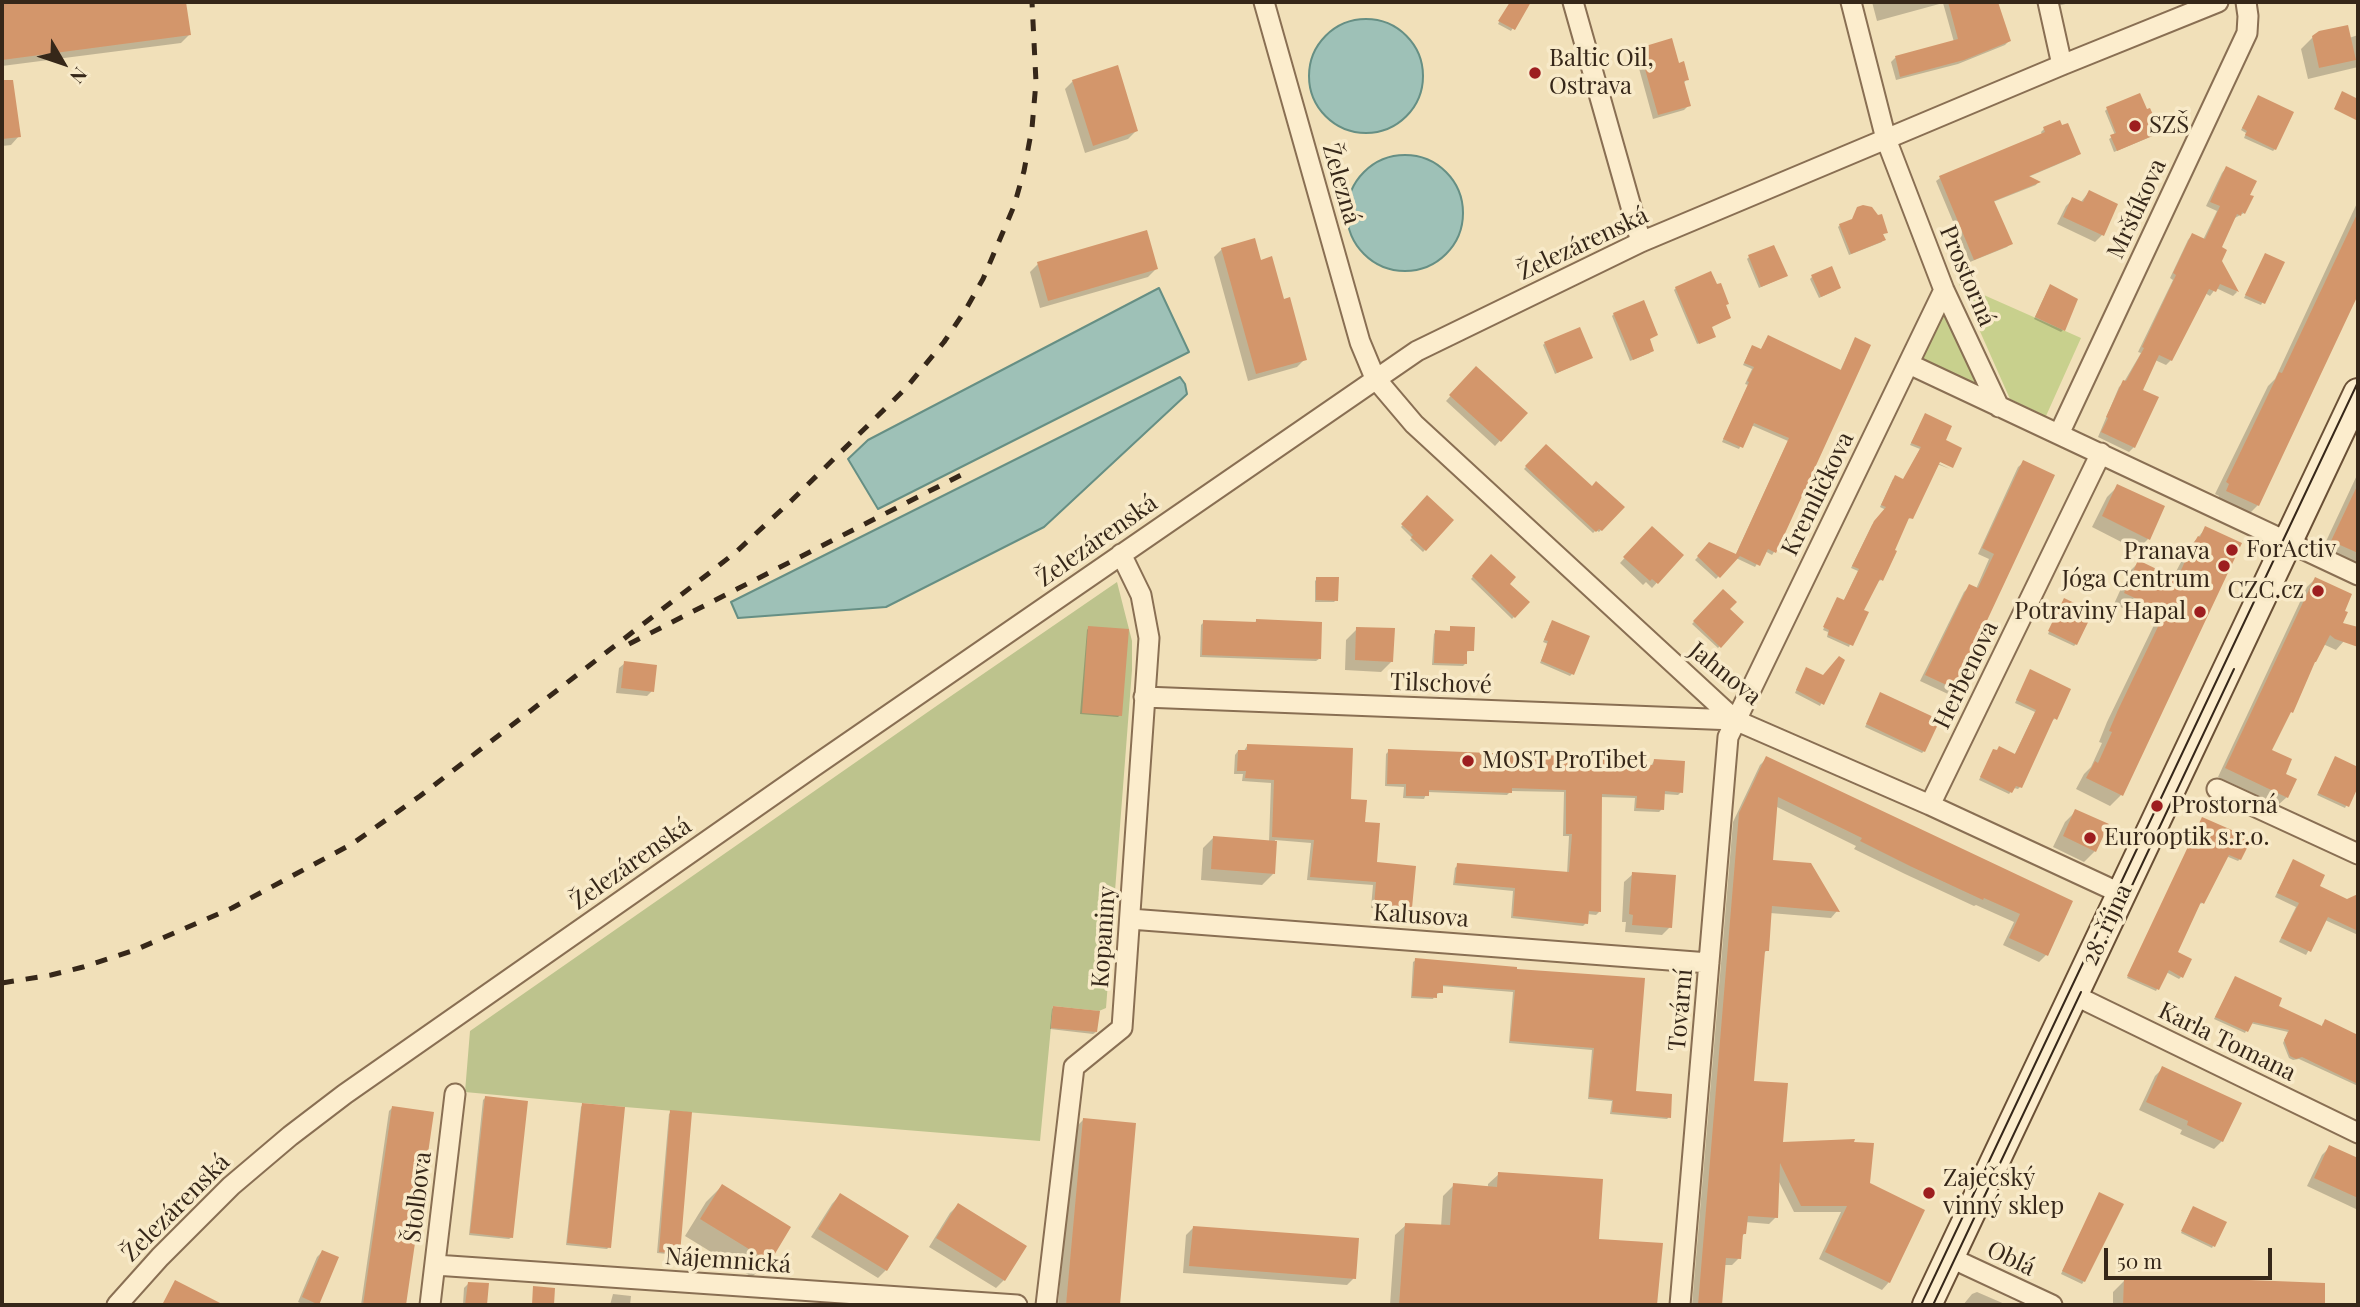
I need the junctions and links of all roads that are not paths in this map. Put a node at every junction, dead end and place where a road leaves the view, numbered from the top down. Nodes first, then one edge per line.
1 (1264, 2) edge
2 (1573, 2) edge
3 (1851, 2) edge
4 (2048, 2) edge
5 (2218, 2) edge
6 (2246, 2) edge
7 (2062, 65) junction
8 (1886, 139) junction
9 (1641, 242) junction
10 (1944, 289) junction
11 (1909, 365) junction
12 (1375, 378) junction
13 (2358, 393) edge
14 (1998, 407) junction
15 (2059, 434) junction
16 (2101, 453) junction
17 (2288, 542) junction
18 (1121, 554) junction
19 (2358, 575) edge
20 (1144, 697) junction
21 (1735, 720) junction
22 (2217, 789) dead end
23 (1930, 805) junction
24 (2358, 854) edge
25 (2122, 894) junction
26 (1130, 919) junction
27 (1709, 962) junction
28 (2074, 995) junction
29 (456, 1094) dead end
30 (2358, 1133) edge
31 (1949, 1257) junction
32 (435, 1265) junction
33 (117, 1305) edge
34 (430, 1305) edge
35 (1017, 1305) edge
36 (1046, 1305) edge
37 (1680, 1305) edge
38 (1927, 1305) edge
39 (2052, 1305) edge

1 - 12 street, Železná
2 - 9 street
3 - 8 street, Prostorná
4 - 7 street
5 - 7 street, Železárenská
6 - 15 street, Mrštíkova
7 - 8 street, Železárenská
8 - 9 street, Železárenská
8 - 10 street, Prostorná
9 - 12 street, Železárenská
10 - 11 street, Kremličkova
10 - 14 street, Prostorná
11 - 14 street
11 - 21 street, Kremličkova
12 - 18 street, Železárenská
12 - 21 street, Jahnova
13 - 17 main road, 28. října
14 - 15 street
15 - 16 street
16 - 17 street
16 - 23 street, Herbenova
17 - 19 street
17 - 25 main road, 28. října
18 - 20 street, Kopaniny
18 - 33 street, Železárenská
20 - 21 street, Tilschové
20 - 26 street, Kopaniny
21 - 23 street, Jahnova
21 - 27 street, Tovární
22 - 24 street
23 - 25 street, Jahnova
25 - 28 main road, 28. října
26 - 27 street, Kalusova
26 - 36 street, Kopaniny
27 - 37 street, Tovární
28 - 30 street, Karla Tomana
28 - 31 main road, 28. října
29 - 32 street, Štolbova
31 - 38 main road, 28. října
31 - 39 street, Oblá
32 - 34 street, Štolbova
32 - 35 street, Nájemnická

